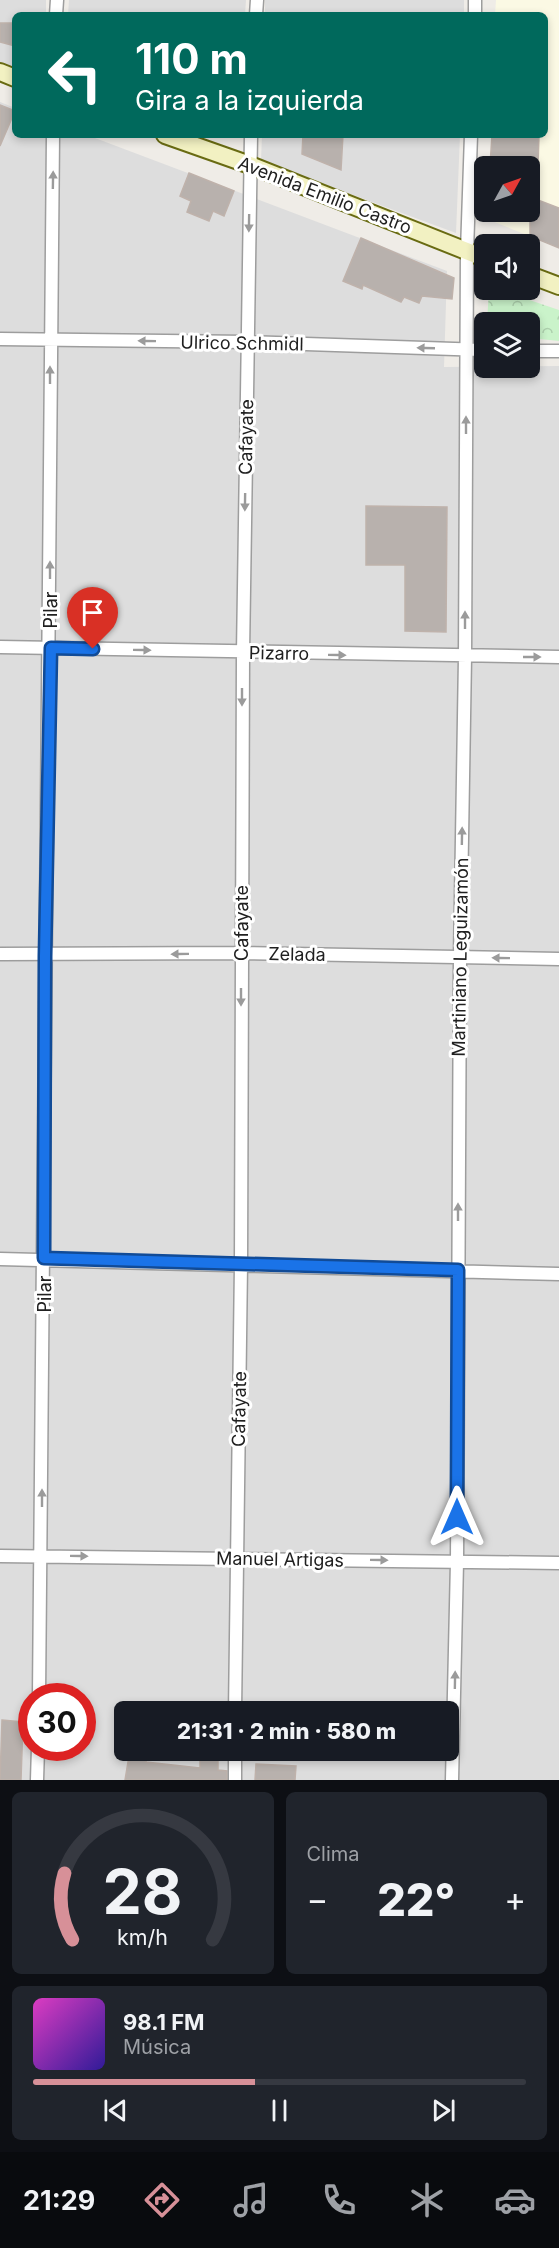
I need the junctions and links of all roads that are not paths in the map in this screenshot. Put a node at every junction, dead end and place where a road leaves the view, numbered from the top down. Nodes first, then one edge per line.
1 (54, 138) edge
2 (174, 138) edge
3 (251, 138) edge
4 (471, 138) edge
5 (250, 165) junction
6 (467, 251) junction
7 (474, 254) edge
8 (540, 279) edge
9 (559, 286) edge
10 (0, 339) edge
11 (50, 339) junction
12 (247, 342) junction
13 (467, 349) junction
14 (474, 349) edge
15 (540, 351) edge
16 (559, 351) edge
17 (0, 647) edge
18 (51, 648) junction
19 (243, 653) junction
20 (465, 657) junction
21 (559, 657) edge
22 (241, 953) junction
23 (0, 954) edge
24 (45, 956) junction
25 (460, 958) junction
26 (559, 960) edge
27 (44, 1258) junction
28 (0, 1259) edge
29 (241, 1264) junction
30 (458, 1270) junction
31 (559, 1274) edge
32 (0, 1556) edge
33 (42, 1556) junction
34 (237, 1558) junction
35 (457, 1562) junction
36 (559, 1563) edge
37 (39, 1683) edge
38 (236, 1701) edge
39 (38, 1761) edge
40 (235, 1761) edge
41 (37, 1780) edge
42 (235, 1780) edge
43 (452, 1780) edge

11 -> 1 street, Pilar
2 - 5 main road, Avenida Emilio Castro
3 - 5 street, Cafayate
4 - 6 street, Martiniano Leguizamón
5 - 6 main road, Avenida Emilio Castro
5 -> 12 street, Cafayate
6 - 7 main road, Avenida Emilio Castro
6 - 13 street, Martiniano Leguizamón
8 - 9 main road
10 - 11 street, Ulrico Schmidl
12 -> 11 street, Ulrico Schmidl
18 -> 11 street, Pilar
13 -> 12 street, Ulrico Schmidl
12 -> 19 street, Cafayate
13 - 14 street, Ulrico Schmidl
20 -> 13 street, Martiniano Leguizamón
15 - 16 street
17 - 18 street, Pizarro
18 -> 19 street, Pizarro
18 - 24 street, Pilar
19 -> 20 street, Pizarro
19 -> 22 street, Cafayate
20 -> 21 street, Pizarro
25 -> 20 street, Martiniano Leguizamón
22 -> 24 street, Zelada
22 - 25 street, Zelada
22 -> 29 street, Cafayate
23 - 24 street, Zelada
24 - 27 street, Pilar
26 -> 25 street, Zelada
30 -> 25 street, Martiniano Leguizamón
27 - 28 street
27 - 29 street
33 -> 27 street, Pilar
29 - 30 street
29 - 34 street, Cafayate
30 - 31 street
30 - 35 street, Martiniano Leguizamón
32 - 33 street, Manuel Artigas
33 -> 34 street, Manuel Artigas
33 - 37 street, Pilar
34 -> 35 street, Manuel Artigas
34 - 38 street, Cafayate
35 - 36 street, Manuel Artigas
43 -> 35 street, Martiniano Leguizamón
39 - 41 street
40 - 42 street

